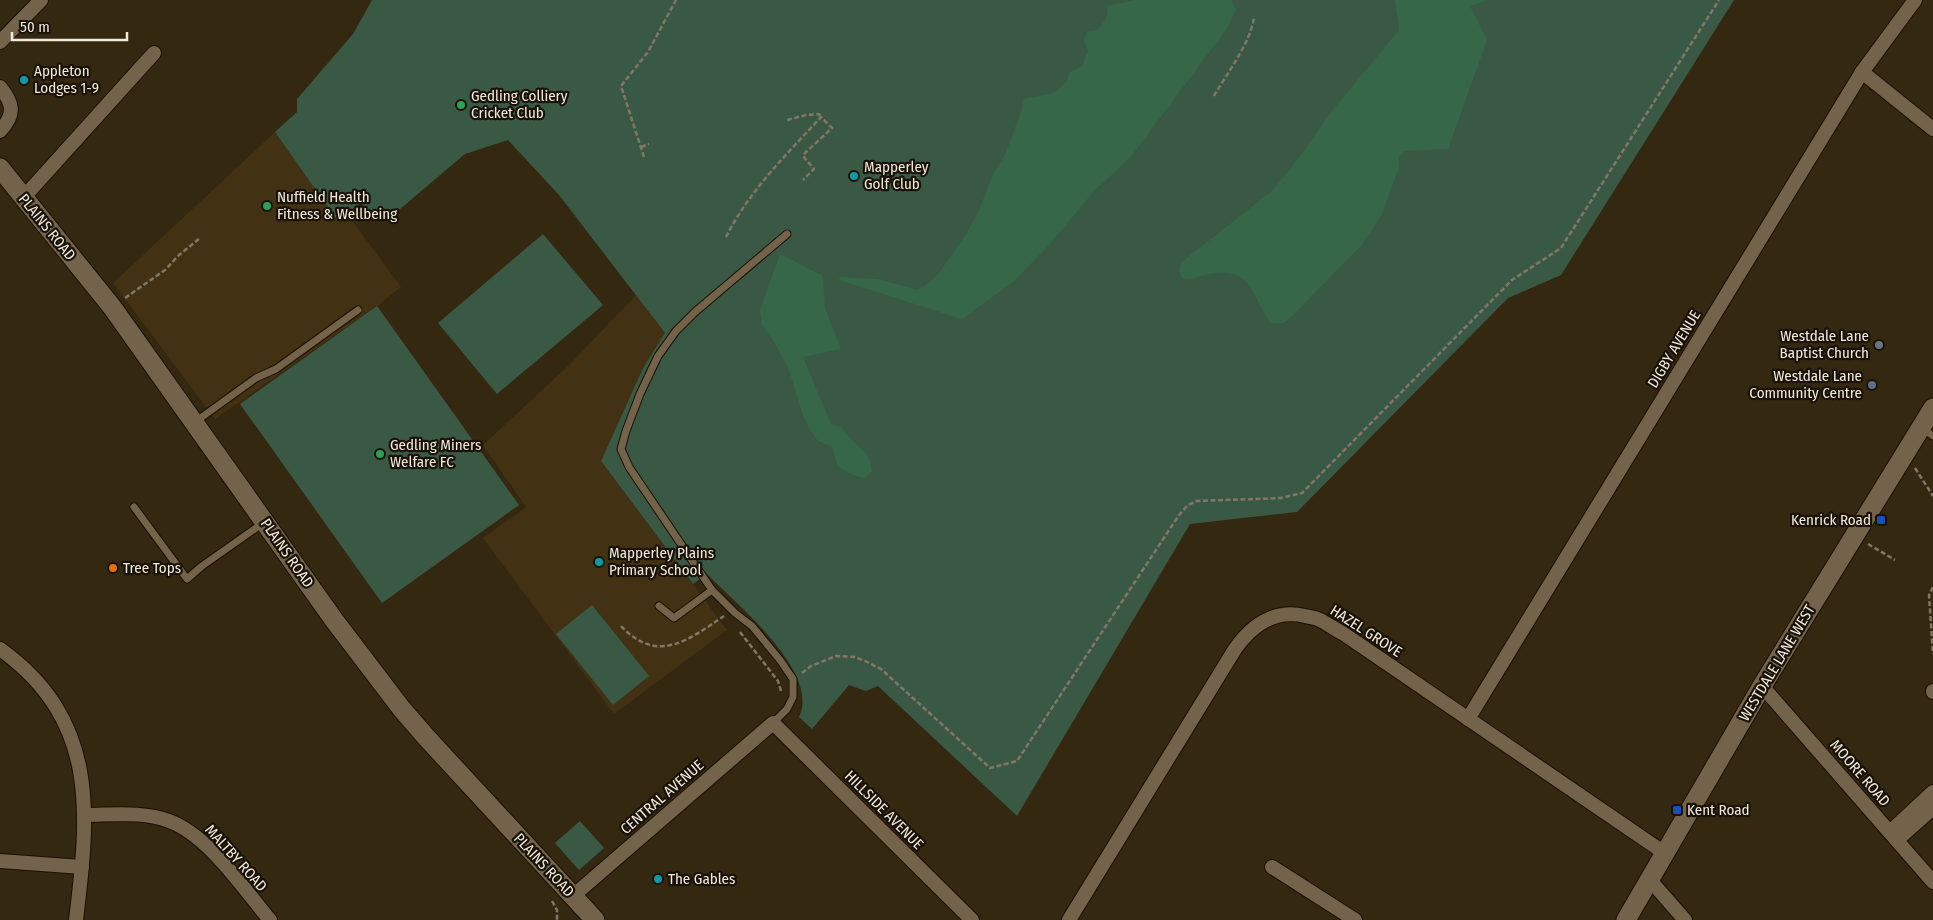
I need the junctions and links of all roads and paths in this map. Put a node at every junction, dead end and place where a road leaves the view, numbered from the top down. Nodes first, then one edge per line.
1 (41, 0) edge
2 (676, 0) edge
3 (1719, 0) edge
4 (1914, 0) edge
5 (1254, 18) dead end
6 (0, 42) edge
7 (154, 53) dead end
8 (1862, 72) junction
9 (0, 87) edge
10 (1214, 96) dead end
11 (821, 117) junction
12 (787, 120) dead end
13 (1933, 129) edge
14 (0, 131) edge
15 (649, 144) dead end
16 (641, 147) junction
17 (644, 157) dead end
18 (0, 168) edge
19 (803, 180) dead end
20 (24, 197) junction
21 (788, 234) dead end
22 (726, 237) dead end
23 (200, 239) dead end
24 (112, 307) junction
25 (358, 310) dead end
26 (1933, 408) edge
27 (195, 423) junction
28 (1927, 432) edge
29 (1903, 458) junction
30 (1933, 496) edge
31 (134, 507) dead end
32 (265, 522) junction
33 (1855, 536) junction
34 (1895, 560) dead end
35 (1933, 587) edge
36 (712, 590) junction
37 (659, 606) dead end
38 (1932, 619) edge
39 (730, 621) dead end
40 (621, 626) dead end
41 (734, 626) dead end
42 (0, 649) edge
43 (1933, 654) edge
44 (792, 679) junction
45 (779, 685) junction
46 (1762, 686) junction
47 (1468, 719) junction
48 (777, 720) junction
49 (1933, 792) edge
50 (1933, 808) edge
51 (85, 814) junction
52 (1893, 836) junction
53 (1666, 854) junction
54 (0, 861) edge
55 (82, 866) junction
56 (1272, 867) dead end
57 (1650, 880) junction
58 (1933, 882) edge
59 (582, 911) edge
60 (76, 920) edge
61 (270, 920) edge
62 (972, 920) edge
63 (1069, 920) edge
64 (1354, 920) edge
65 (1626, 920) edge
66 (1685, 920) edge

1 - 6 street
2 - 16 path
3 - 44 path
4 - 8 street, DIGBY AVENUE
5 - 10 path
7 - 20 street
8 - 13 street
8 - 47 street, DIGBY AVENUE
9 - 14 street
11 - 12 path
11 - 19 path
11 - 22 path
15 - 16 path
16 - 17 path
18 - 20 main road, PLAINS ROAD
20 - 24 main road, PLAINS ROAD
21 - 36 lane
23 - 24 path
24 - 27 main road, PLAINS ROAD
25 - 27 lane
26 - 28 main road, WESTDALE LANE WEST
27 - 32 main road, PLAINS ROAD
28 - 29 main road, WESTDALE LANE WEST
29 - 30 path
29 - 33 main road, WESTDALE LANE WEST
31 - 32 lane
32 - 59 main road, PLAINS ROAD
33 - 34 path
33 - 46 main road, WESTDALE LANE WEST
35 - 38 path
36 - 37 lane
36 - 44 lane
38 - 43 path
39 - 40 path
41 - 45 path
42 - 51 street
44 - 45 path
44 - 48 lane
45 - 48 path
46 - 52 street, MOORE ROAD
46 - 53 main road, WESTDALE LANE WEST
47 - 53 street, HAZEL GROVE
47 - 63 street, HAZEL GROVE
48 - 59 street, CENTRAL AVENUE
48 - 62 street, HILLSIDE AVENUE
49 - 52 street
50 - 52 street
51 - 55 street
51 - 61 street, MALTBY ROAD
52 - 58 street, MOORE ROAD
53 - 57 main road, WESTDALE LANE WEST
54 - 55 street
55 - 60 street
56 - 64 street
57 - 65 main road, WESTDALE LANE WEST
57 - 66 street

